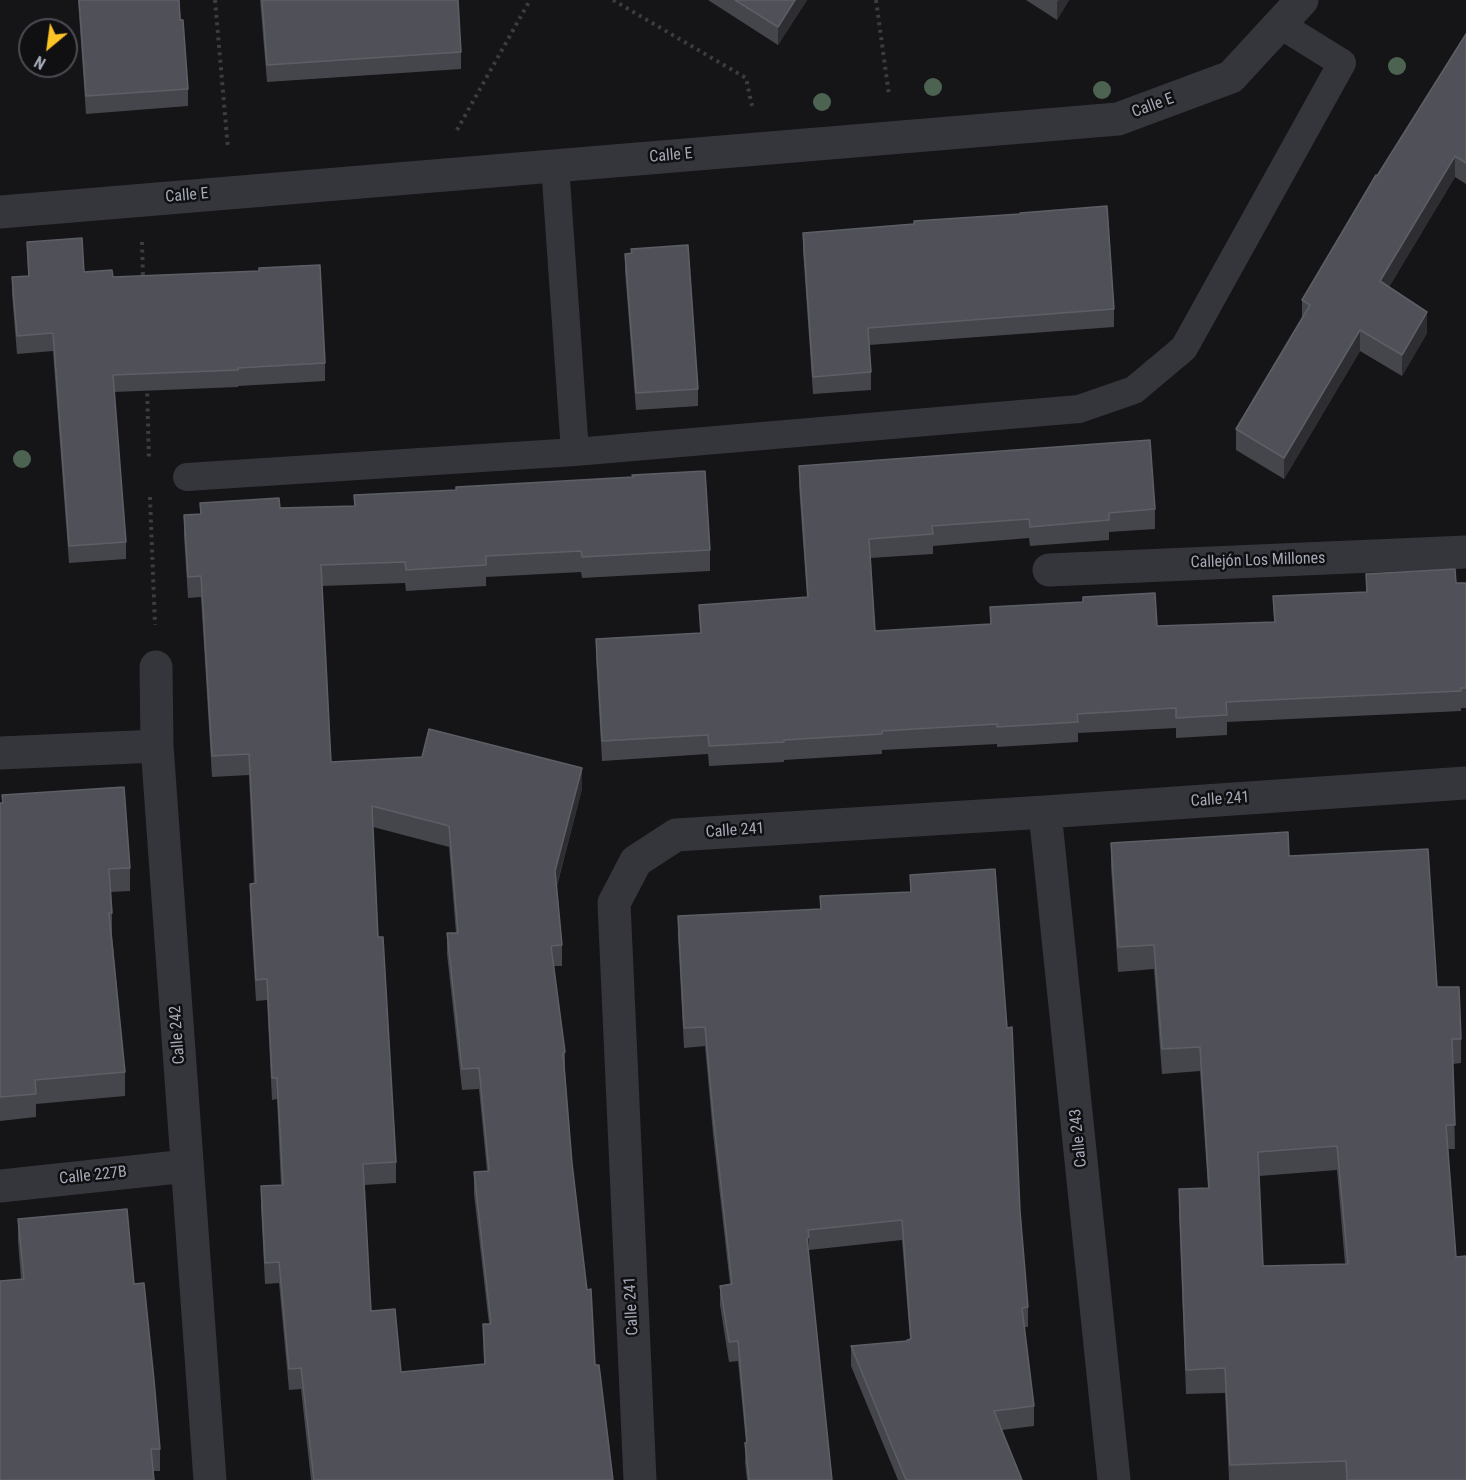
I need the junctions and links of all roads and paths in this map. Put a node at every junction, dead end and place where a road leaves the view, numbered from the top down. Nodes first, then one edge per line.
1 (215, 0) edge
2 (530, 0) edge
3 (876, 0) edge
4 (1302, 0) edge
5 (617, 1) edge
6 (1279, 24) junction
7 (895, 137) junction
8 (762, 148) junction
9 (555, 165) junction
10 (454, 173) junction
11 (231, 192) junction
12 (141, 200) junction
13 (4, 206) edge
14 (144, 282) edge
15 (147, 375) edge
16 (575, 452) junction
17 (150, 469) dead end
18 (187, 477) dead end
19 (150, 492) dead end
20 (1466, 552) edge
21 (1049, 570) dead end
22 (156, 667) joint
23 (157, 746) junction
24 (0, 753) edge
25 (1466, 783) edge
26 (1045, 812) junction
27 (187, 1166) junction
28 (0, 1186) edge
29 (1113, 1472) edge
30 (210, 1480) edge
31 (640, 1480) edge

1 - 11 path
2 - 10 path
3 - 7 path
4 - 6 street, Calle E
5 - 8 path
6 - 7 street, Calle E
6 - 16 lane
7 - 8 street, Calle E
8 - 9 street, Calle E
9 - 10 street, Calle E
9 - 16 lane
10 - 11 street, Calle E
11 - 12 street, Calle E
12 - 13 street, Calle E
12 - 14 path
15 - 17 path
16 - 18 lane
19 - 22 path
20 - 21 street, Callejón Los Millones
22 - 23 street, Calle 242
23 - 24 street
23 - 27 street, Calle 242
25 - 26 street, Calle 241
26 - 29 street, Calle 243
26 - 31 street, Calle 241
27 - 28 street, Calle 227B
27 - 30 street, Calle 242

